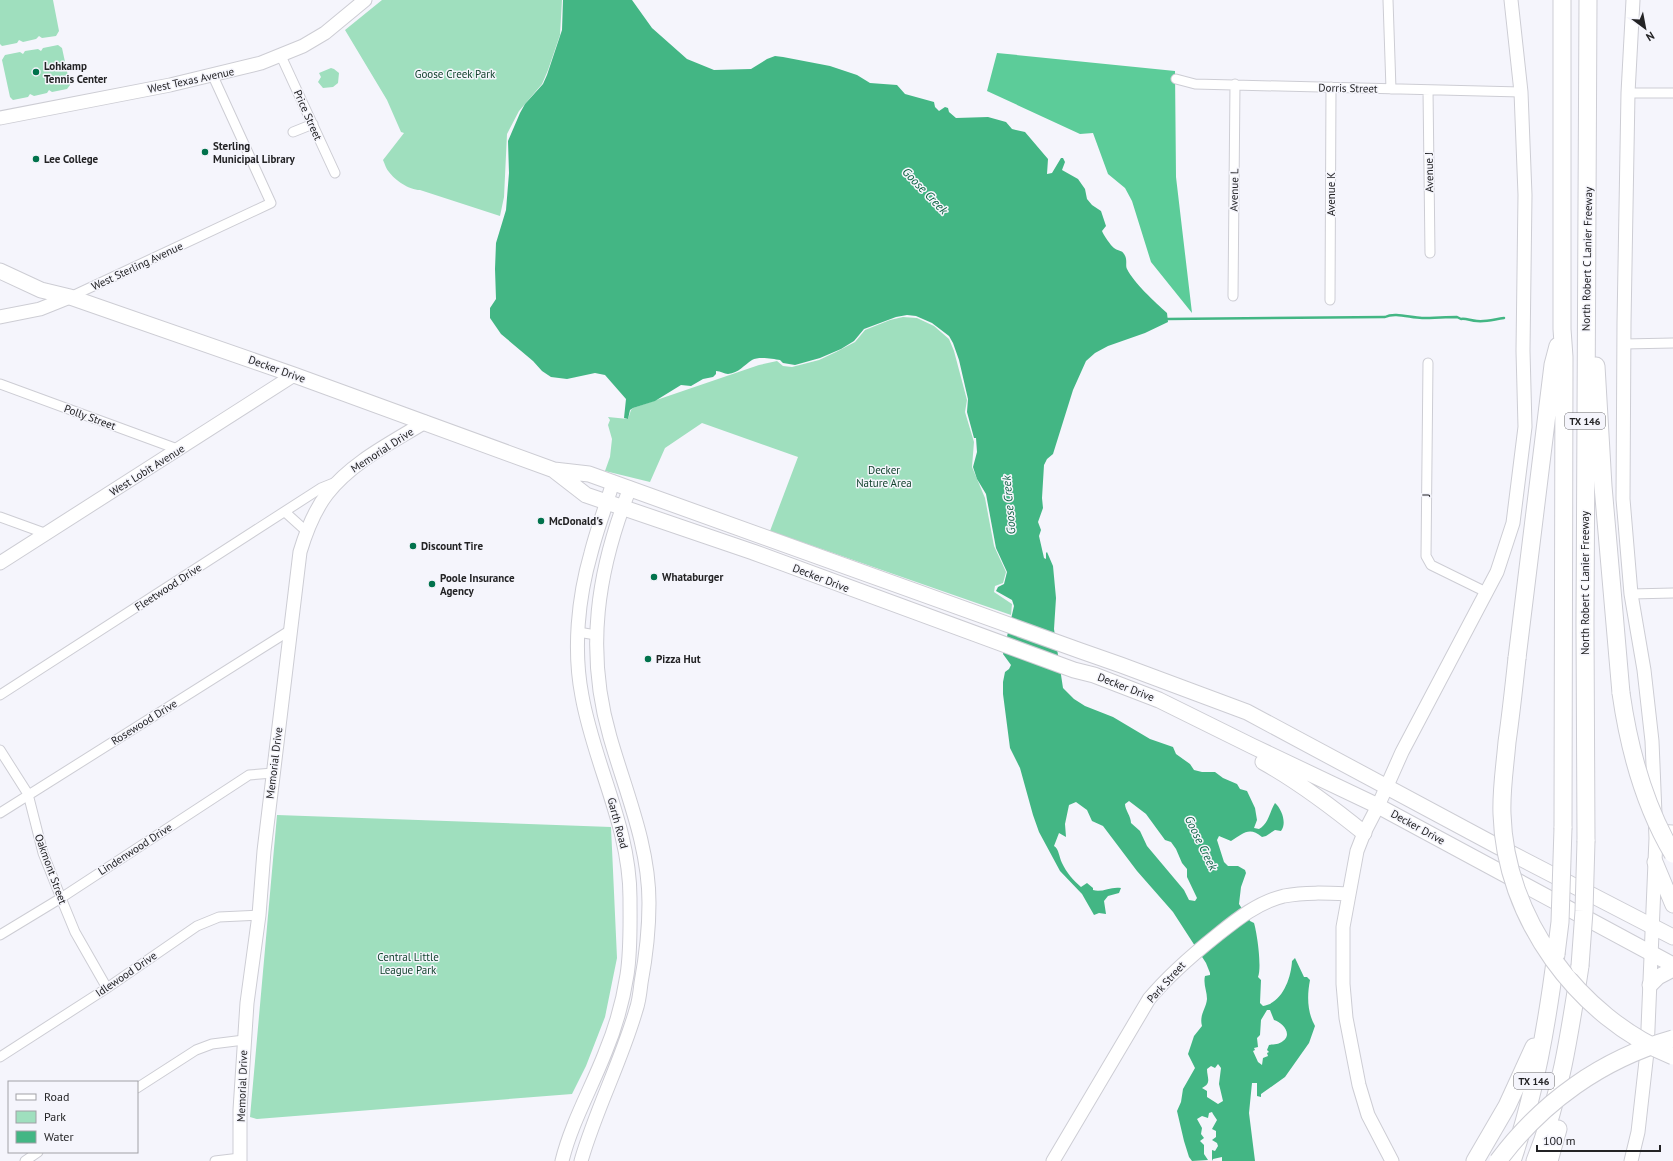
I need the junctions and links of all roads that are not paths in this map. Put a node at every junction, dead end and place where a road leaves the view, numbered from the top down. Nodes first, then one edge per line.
1 (365, 0) edge
2 (1388, 0) edge
3 (1562, 0) edge
4 (1588, 0) edge
5 (1633, 0) edge
6 (1512, 1) edge
7 (282, 56) junction
8 (212, 74) junction
9 (1176, 79) dead end
10 (1235, 84) junction
11 (1331, 87) junction
12 (1391, 89) junction
13 (1428, 90) junction
14 (1521, 92) junction
15 (1628, 93) junction
16 (1673, 93) edge
17 (0, 118) edge
18 (313, 124) junction
19 (293, 132) dead end
20 (335, 173) dead end
21 (1430, 253) dead end
22 (0, 271) edge
23 (1588, 275) junction
24 (1233, 296) dead end
25 (70, 297) junction
26 (1330, 300) dead end
27 (0, 317) edge
28 (1562, 329) junction
29 (1673, 343) edge
30 (1624, 344) junction
31 (1428, 362) dead end
32 (294, 375) junction
33 (0, 384) edge
34 (425, 422) junction
35 (180, 450) junction
36 (554, 470) junction
37 (338, 482) junction
38 (613, 482) junction
39 (630, 488) junction
40 (607, 502) junction
41 (622, 507) junction
42 (285, 512) junction
43 (0, 518) edge
44 (306, 531) junction
45 (46, 534) junction
46 (0, 564) edge
47 (1486, 592) junction
48 (1673, 593) edge
49 (1631, 594) junction
50 (289, 631) junction
51 (578, 632) junction
52 (596, 635) junction
53 (0, 694) edge
54 (1159, 700) junction
55 (605, 713) junction
56 (586, 717) junction
57 (0, 750) edge
58 (274, 773) junction
59 (1387, 787) junction
60 (28, 794) junction
61 (1378, 806) junction
62 (0, 813) edge
63 (635, 815) junction
64 (619, 820) junction
65 (1656, 829) junction
66 (1673, 830) edge
67 (1364, 832) junction
68 (1673, 854) edge
69 (1655, 862) junction
70 (1348, 894) junction
71 (60, 898) junction
72 (1673, 905) edge
73 (630, 910) junction
74 (649, 912) junction
75 (259, 915) junction
76 (1653, 927) junction
77 (0, 935) edge
78 (1673, 937) edge
79 (1651, 954) junction
80 (1673, 965) edge
81 (1673, 969) edge
82 (1650, 985) junction
83 (107, 988) junction
84 (1550, 1000) junction
85 (614, 1028) junction
86 (628, 1035) junction
87 (1673, 1039) edge
88 (244, 1040) junction
89 (1567, 1048) junction
90 (0, 1056) edge
91 (1673, 1056) edge
92 (138, 1087) edge
93 (36, 1153) edge
94 (240, 1160) edge
95 (24, 1161) edge
96 (215, 1161) edge
97 (562, 1161) edge
98 (581, 1161) edge
99 (1052, 1161) edge
100 (1392, 1161) edge
101 (1475, 1161) edge
102 (1498, 1161) edge
103 (1512, 1161) edge
104 (1535, 1161) edge
105 (1549, 1161) edge
106 (1630, 1161) edge

1 - 7 main road, West Texas Avenue
2 - 12 street
3 - 28 highway, North Robert C Lanier Freeway / TX 146
4 - 23 highway, North Robert C Lanier Freeway / TX 146
5 - 15 main road
6 - 14 main road
7 - 8 main road, West Texas Avenue
7 - 18 street, Price Street
8 - 17 main road, West Texas Avenue
8 - 25 street, West Sterling Avenue
9 - 10 street, Dorris Street
10 - 11 street, Dorris Street
10 - 24 street, Avenue L
11 - 12 street, Dorris Street
11 - 26 street, Avenue K
12 - 13 street, Dorris Street
13 - 14 street, Dorris Street
13 - 21 street, Avenue J
14 - 47 main road
15 - 16 street
15 - 30 main road
18 - 19 street
18 - 20 street, Price Street
22 - 25 main road, Decker Drive
23 - 68 highway, bridge
23 - 89 highway, North Robert C Lanier Freeway / TX 146, bridge
25 - 27 main road, West Sterling Avenue
25 - 32 main road, Decker Drive
28 - 84 highway, North Robert C Lanier Freeway / TX 146, bridge
28 - 91 highway, bridge
29 - 30 street
30 - 49 main road
31 - 47 street, J
32 - 34 main road, Decker Drive
32 - 35 main road, West Lobit Avenue
33 - 35 street, Polly Street
34 - 36 main road, Decker Drive
34 - 37 main road, Memorial Drive
35 - 45 main road, West Lobit Avenue
36 - 38 main road, Decker Drive
36 - 40 main road, Decker Drive
37 - 42 street, Fleetwood Drive
37 - 44 main road, Memorial Drive
38 - 39 main road, Decker Drive
38 - 40 main road, Garth Road
39 - 41 main road, Garth Road
39 - 59 main road, Decker Drive
40 - 41 main road, Decker Drive
40 - 51 main road, Garth Road
41 - 52 main road, Garth Road
41 - 54 main road, Decker Drive
42 - 44 street
42 - 53 street, Fleetwood Drive
43 - 45 street
44 - 50 main road, Memorial Drive
45 - 46 main road, West Lobit Avenue
47 - 59 main road
48 - 49 street
49 - 65 main road
50 - 58 main road, Memorial Drive
50 - 60 street, Rosewood Drive
51 - 52 street
51 - 56 main road, Garth Road
52 - 55 main road, Garth Road
54 - 61 main road, Decker Drive
54 - 67 main road
55 - 56 main road
55 - 63 main road, Garth Road
56 - 64 main road, Garth Road
57 - 60 street, Oakmont Street
58 - 71 street, Lindenwood Drive
58 - 75 main road, Memorial Drive
59 - 61 main road
59 - 76 main road, Decker Drive
60 - 62 street, Rosewood Drive
60 - 71 street, Oakmont Street
61 - 67 main road
61 - 79 main road, Decker Drive
63 - 64 main road
63 - 74 main road, Garth Road
64 - 73 main road, Garth Road
65 - 66 street
65 - 69 main road
67 - 70 main road
69 - 72 main road
69 - 76 main road
70 - 99 main road, Park Street
70 - 100 main road
71 - 77 street, Lindenwood Drive
71 - 83 street, Oakmont Street
73 - 74 main road
73 - 85 main road, Garth Road
74 - 86 main road, Garth Road
75 - 83 street, Idlewood Drive
75 - 88 main road, Memorial Drive
76 - 78 main road, Decker Drive
76 - 79 main road
79 - 80 main road, Decker Drive
79 - 82 main road
81 - 82 main road
82 - 106 main road
83 - 90 street, Idlewood Drive
84 - 101 highway
84 - 103 highway, North Robert C Lanier Freeway / TX 146
85 - 86 main road
85 - 97 main road, Garth Road
86 - 98 main road, Garth Road
87 - 102 highway, bridge
88 - 92 street
88 - 94 main road, Memorial Drive
89 - 104 highway, North Robert C Lanier Freeway / TX 146
89 - 105 highway
93 - 95 street
94 - 96 street

